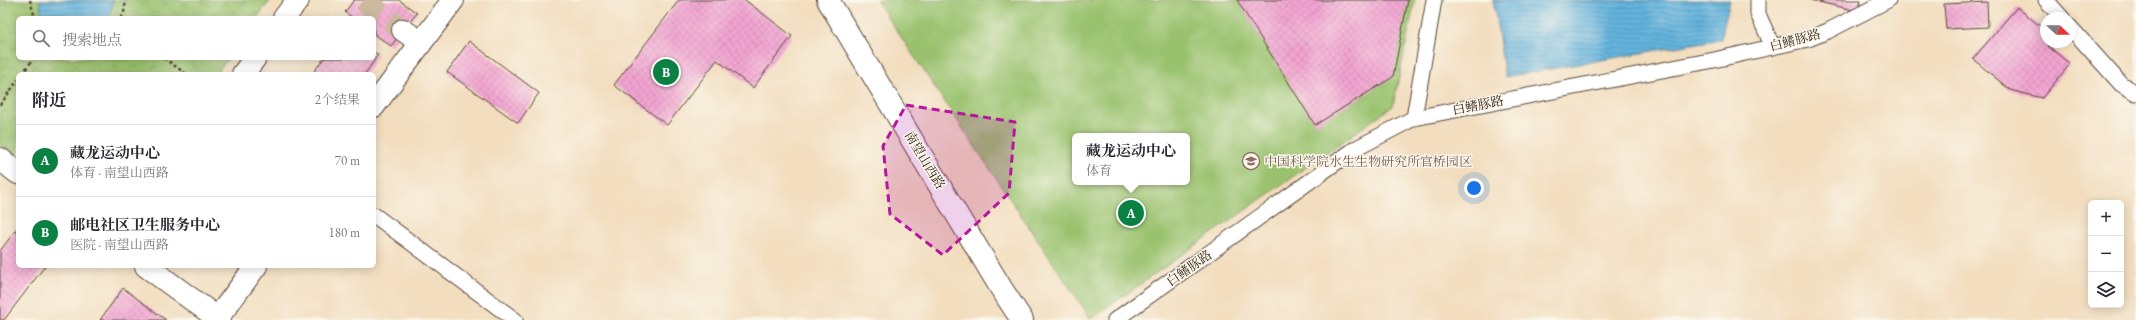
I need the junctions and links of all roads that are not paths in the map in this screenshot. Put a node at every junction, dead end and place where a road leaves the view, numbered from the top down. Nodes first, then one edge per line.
1 (298, 0) edge
2 (453, 0) edge
3 (828, 0) edge
4 (1434, 0) edge
5 (1758, 0) edge
6 (1888, 0) edge
7 (2046, 0) edge
8 (2057, 12) edge
9 (286, 16) edge
10 (403, 30) tunnel mouth
11 (2076, 34) edge
12 (421, 43) junction
13 (1773, 47) junction
14 (254, 60) edge
15 (244, 72) edge
16 (2136, 93) edge
17 (376, 103) edge
18 (1414, 118) junction
19 (0, 159) edge
20 (16, 171) edge
21 (376, 216) edge
22 (149, 268) edge
23 (255, 268) edge
24 (218, 319) edge
25 (516, 320) edge
26 (1022, 320) edge
27 (1115, 320) edge

1 - 9 street
2 - 12 street
3 - 26 street, 南望山西路
4 - 18 lane
5 - 13 lane
6 - 13 lane, 白鳍豚路
7 - 8 lane
10 - 12 street
11 - 16 lane
12 - 17 street
13 - 18 lane, 白鳍豚路
14 - 15 street
18 - 27 lane, 白鳍豚路
19 - 20 street
21 - 25 lane
22 - 24 street
23 - 24 street

